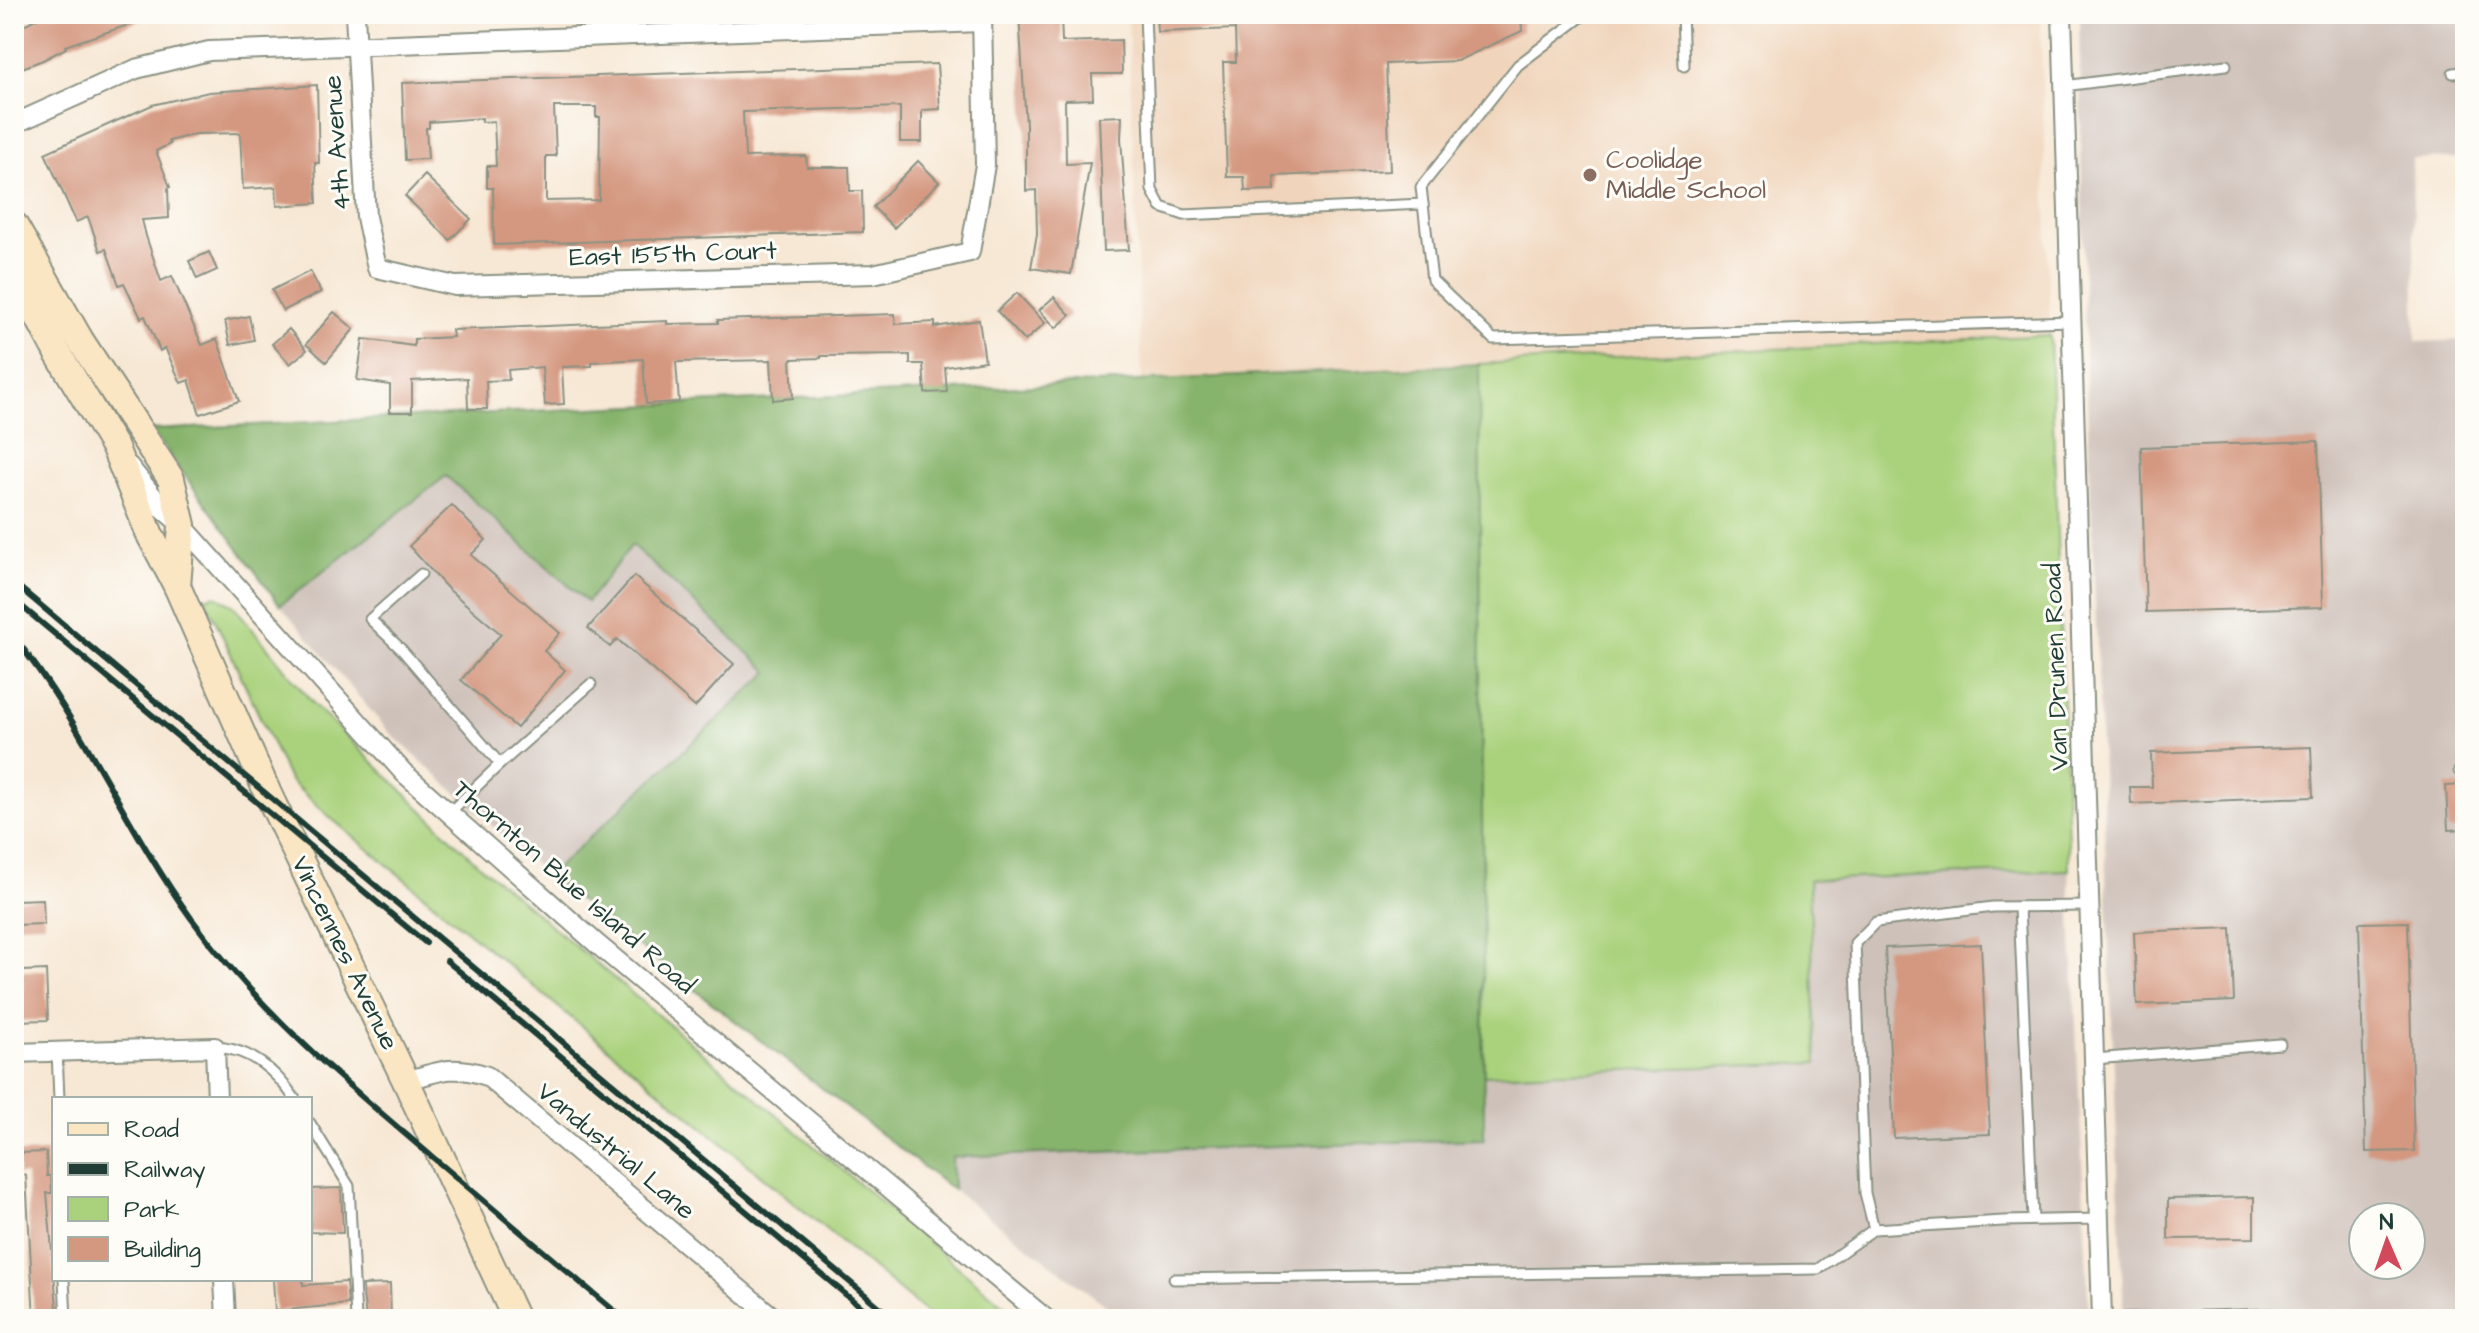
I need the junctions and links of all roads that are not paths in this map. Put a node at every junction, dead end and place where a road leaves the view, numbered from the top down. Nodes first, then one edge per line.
1 (355, 14) edge
2 (1145, 14) edge
3 (1585, 14) edge
4 (1682, 14) edge
5 (2062, 14) edge
6 (982, 18) edge
7 (357, 47) junction
8 (2226, 65) dead end
9 (1684, 66) dead end
10 (2465, 72) edge
11 (2453, 73) dead end
12 (2064, 86) junction
13 (14, 124) edge
14 (1423, 204) junction
15 (14, 225) edge
16 (377, 268) joint
17 (14, 271) edge
18 (2071, 321) junction
19 (115, 448) junction
20 (182, 525) junction
21 (421, 574) dead end
22 (177, 586) junction
23 (591, 684) dead end
24 (500, 764) junction
25 (448, 814) junction
26 (2089, 906) junction
27 (2019, 907) junction
28 (2280, 1044) dead end
29 (215, 1047) junction
30 (57, 1051) junction
31 (14, 1053) edge
32 (2094, 1059) junction
33 (406, 1081) junction
34 (59, 1097) edge
35 (217, 1097) edge
36 (293, 1097) edge
37 (312, 1126) edge
38 (2099, 1219) junction
39 (2033, 1220) junction
40 (1874, 1229) junction
41 (1174, 1279) dead end
42 (64, 1281) edge
43 (224, 1281) edge
44 (66, 1319) edge
45 (226, 1319) edge
46 (356, 1319) edge
47 (516, 1319) edge
48 (775, 1319) edge
49 (1046, 1319) edge
50 (2102, 1319) edge
51 (2113, 1319) edge
52 (2301, 1319) edge

1 - 7 street, 4th Avenue
2 - 14 lane
3 - 14 lane
4 - 9 lane
5 - 12 street, Van Drunen Road
6 - 7 street
6 - 16 street, East 155th Court
7 - 13 street
7 - 16 street, 4th Avenue
8 - 12 lane
10 - 11 lane
12 - 18 street, Van Drunen Road
14 - 18 lane
15 - 20 street, Vincennes Avenue
17 - 19 street, Vincennes Avenue
18 - 26 street, Van Drunen Road
19 - 20 street, Thornton Blue Island Road
19 - 22 street, Vincennes Avenue
20 - 22 street, Vincennes Avenue
20 - 25 street, Thornton Blue Island Road
21 - 24 lane
22 - 33 street, Vincennes Avenue
23 - 24 lane
24 - 25 lane
25 - 49 street, Thornton Blue Island Road
26 - 27 lane
26 - 32 street, Van Drunen Road
27 - 39 lane
27 - 40 lane
28 - 32 lane
29 - 30 street
29 - 35 street
29 - 36 lane
30 - 31 street
30 - 34 lane
32 - 38 street, Van Drunen Road
33 - 47 street, Vincennes Avenue
33 - 48 street, Vandustrial Lane
37 - 46 lane
38 - 39 lane
38 - 50 street, Van Drunen Road
39 - 40 lane
40 - 41 lane
42 - 44 lane
43 - 45 street
51 - 52 lane

